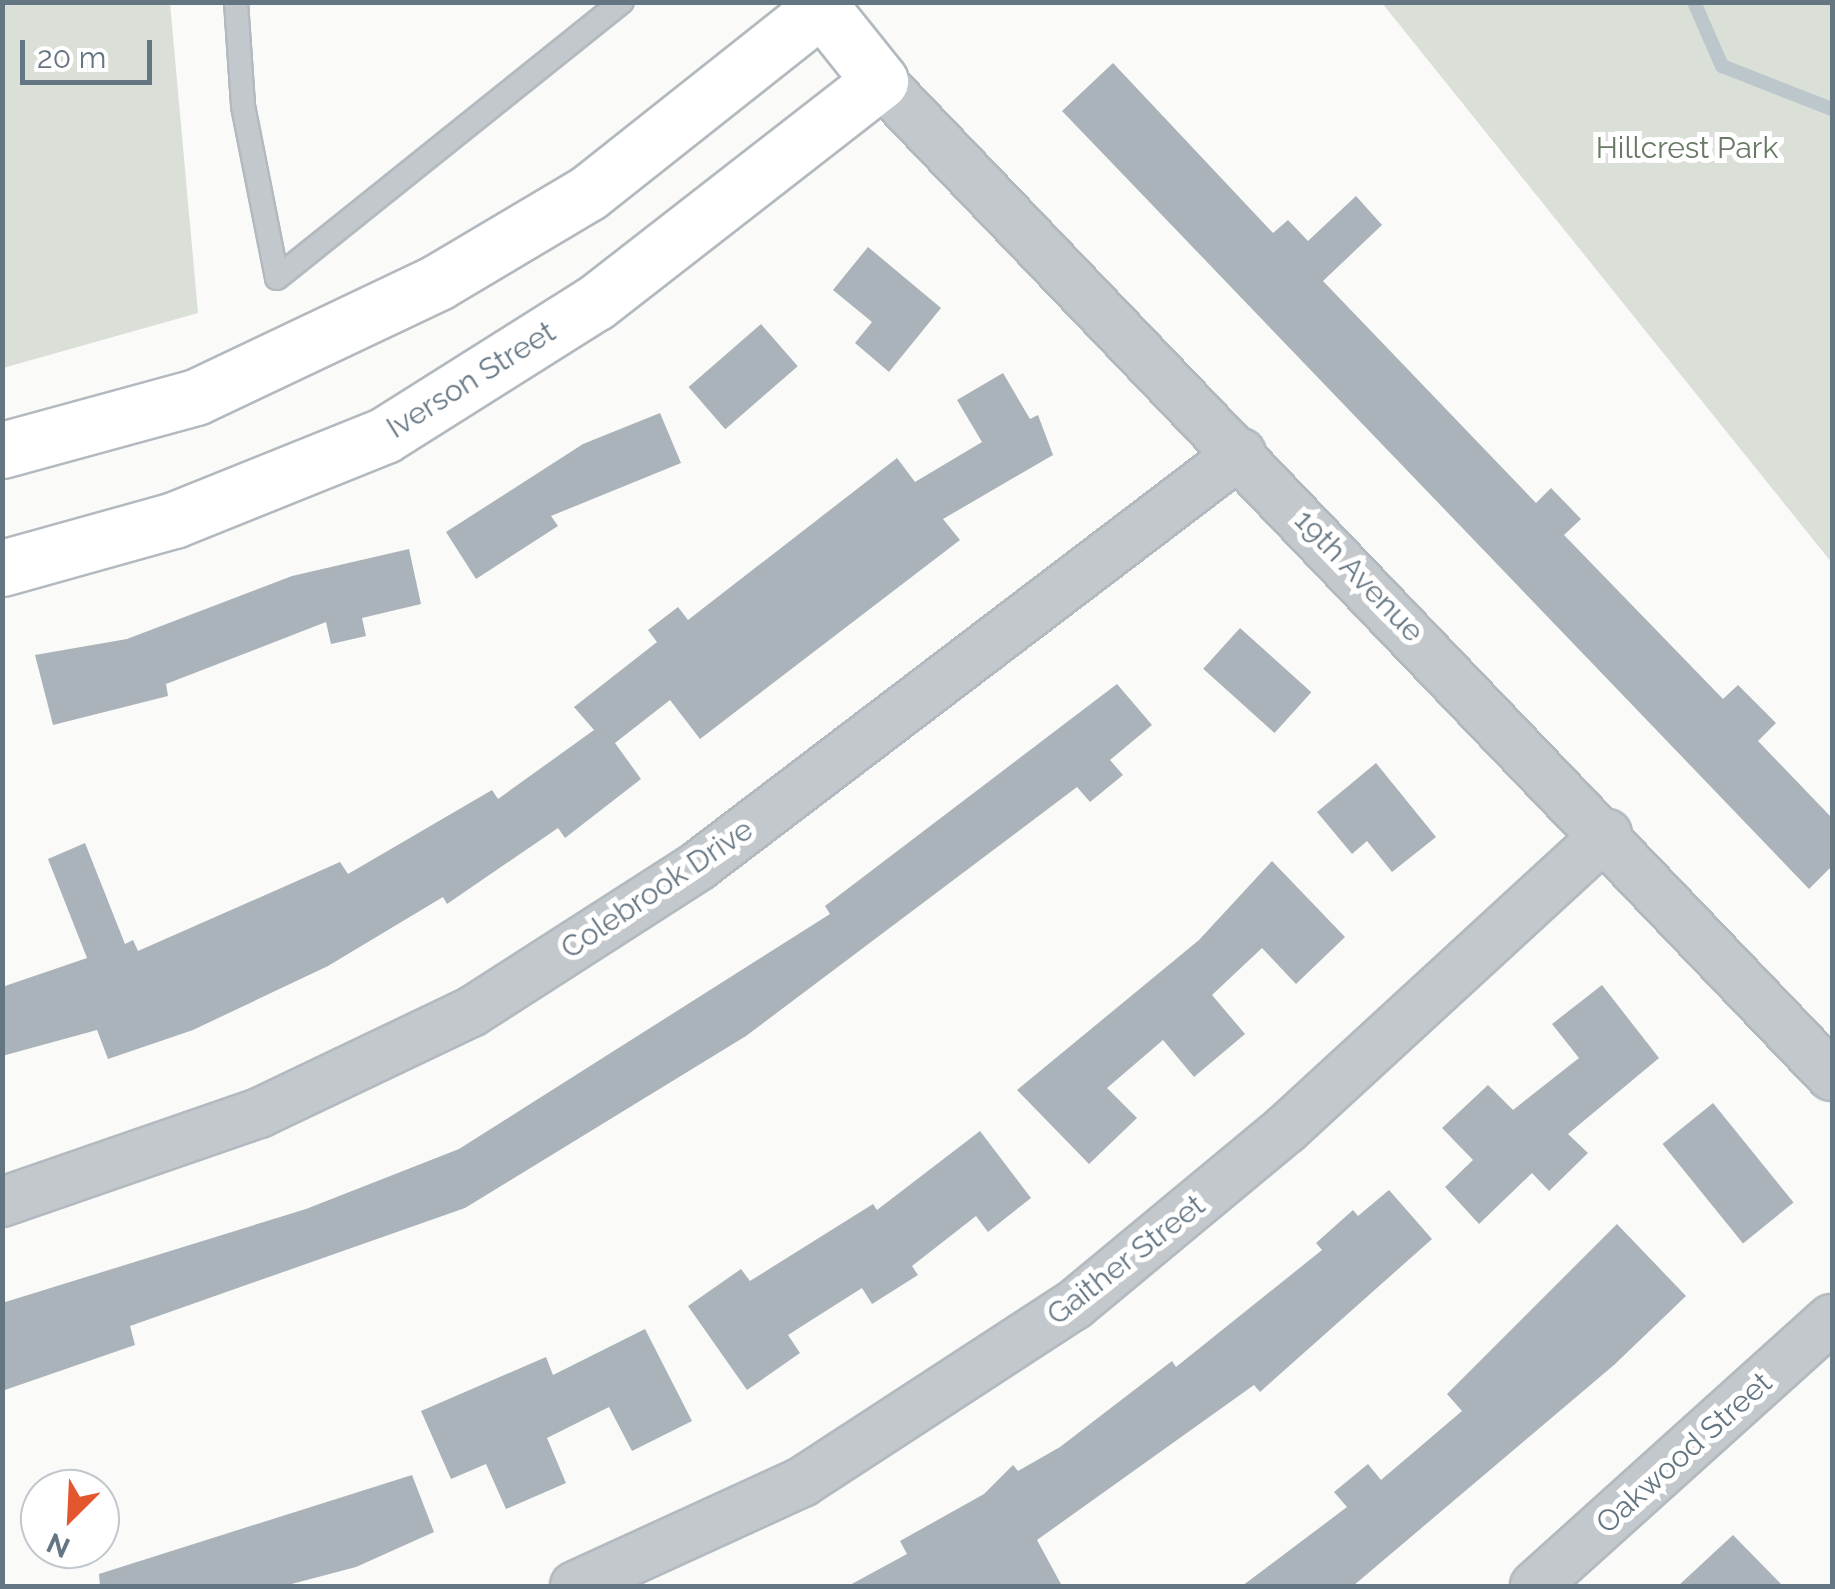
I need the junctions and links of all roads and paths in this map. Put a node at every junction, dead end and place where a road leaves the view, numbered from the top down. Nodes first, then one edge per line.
1 (236, 2) edge
2 (622, 2) edge
3 (818, 6) edge
4 (880, 81) junction
5 (2, 450) edge
6 (1241, 453) junction
7 (2, 568) edge
8 (1607, 834) junction
9 (1832, 1076) edge
10 (2, 1202) edge
11 (1832, 1319) edge
12 (1545, 1583) edge
13 (575, 1586) edge

1 - 2 lane
3 - 4 main road
3 - 5 main road
4 - 6 street, 19th Avenue
4 - 7 main road, Iverson Street
6 - 8 street, 19th Avenue
6 - 10 street, Colebrook Drive
8 - 9 street, 19th Avenue
8 - 13 street, Gaither Street
11 - 12 street, Oakwood Street

